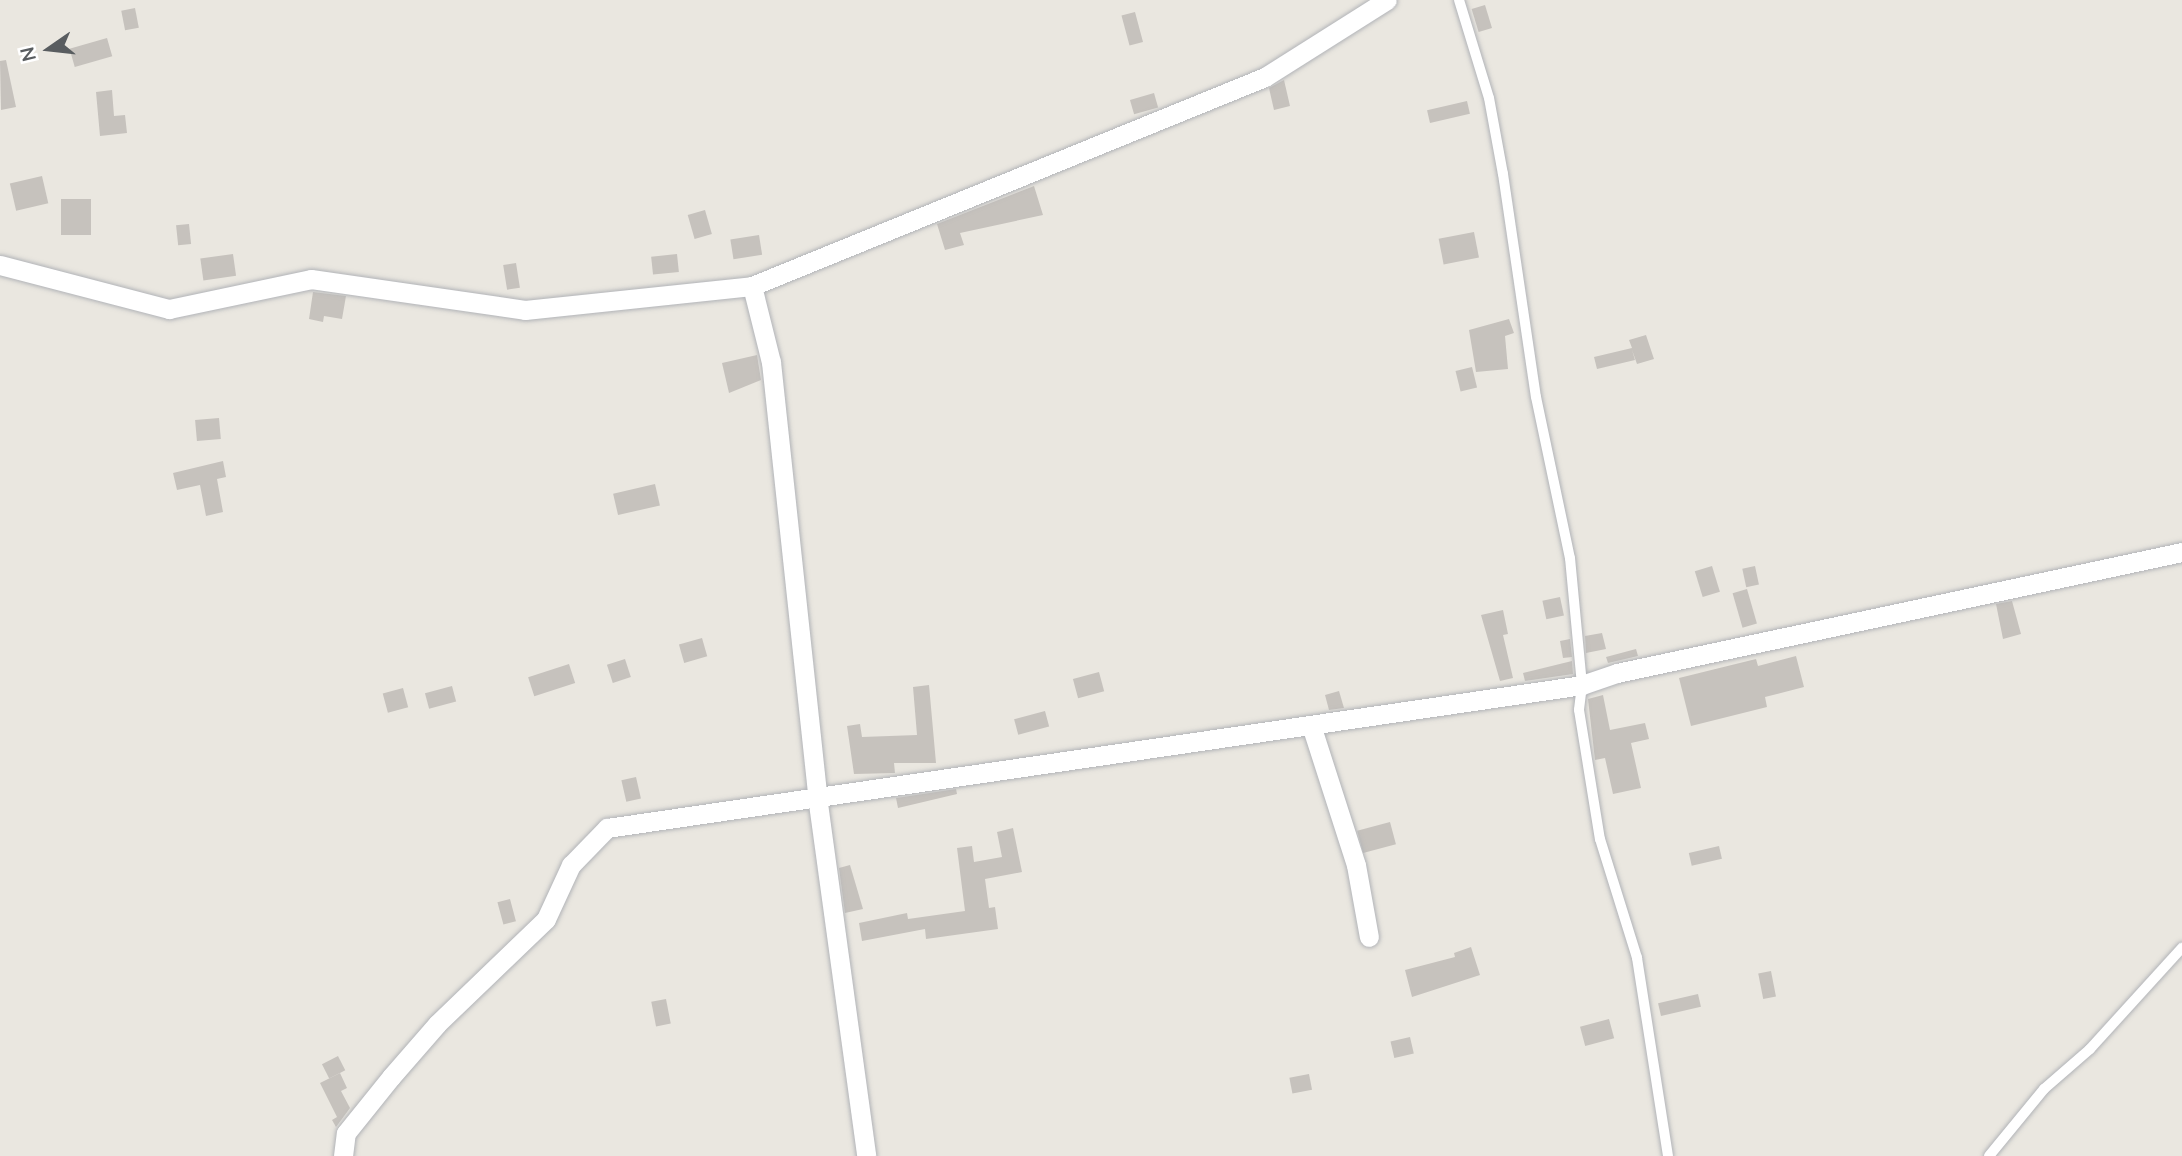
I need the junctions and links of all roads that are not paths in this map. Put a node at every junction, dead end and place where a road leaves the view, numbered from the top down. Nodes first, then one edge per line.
1 (1387, 0) edge
2 (1459, 0) edge
3 (0, 265) edge
4 (752, 286) junction
5 (2182, 552) edge
6 (1582, 685) junction
7 (1311, 725) junction
8 (817, 796) junction
9 (1369, 937) dead end
10 (2182, 948) edge
11 (343, 1156) edge
12 (866, 1156) edge
13 (1668, 1156) edge
14 (1989, 1156) edge

1 - 4 street
2 - 6 lane
3 - 4 street
4 - 8 street
5 - 6 street
6 - 7 street
6 - 13 lane
7 - 8 street
7 - 9 street
8 - 11 street
8 - 12 street
10 - 14 lane

